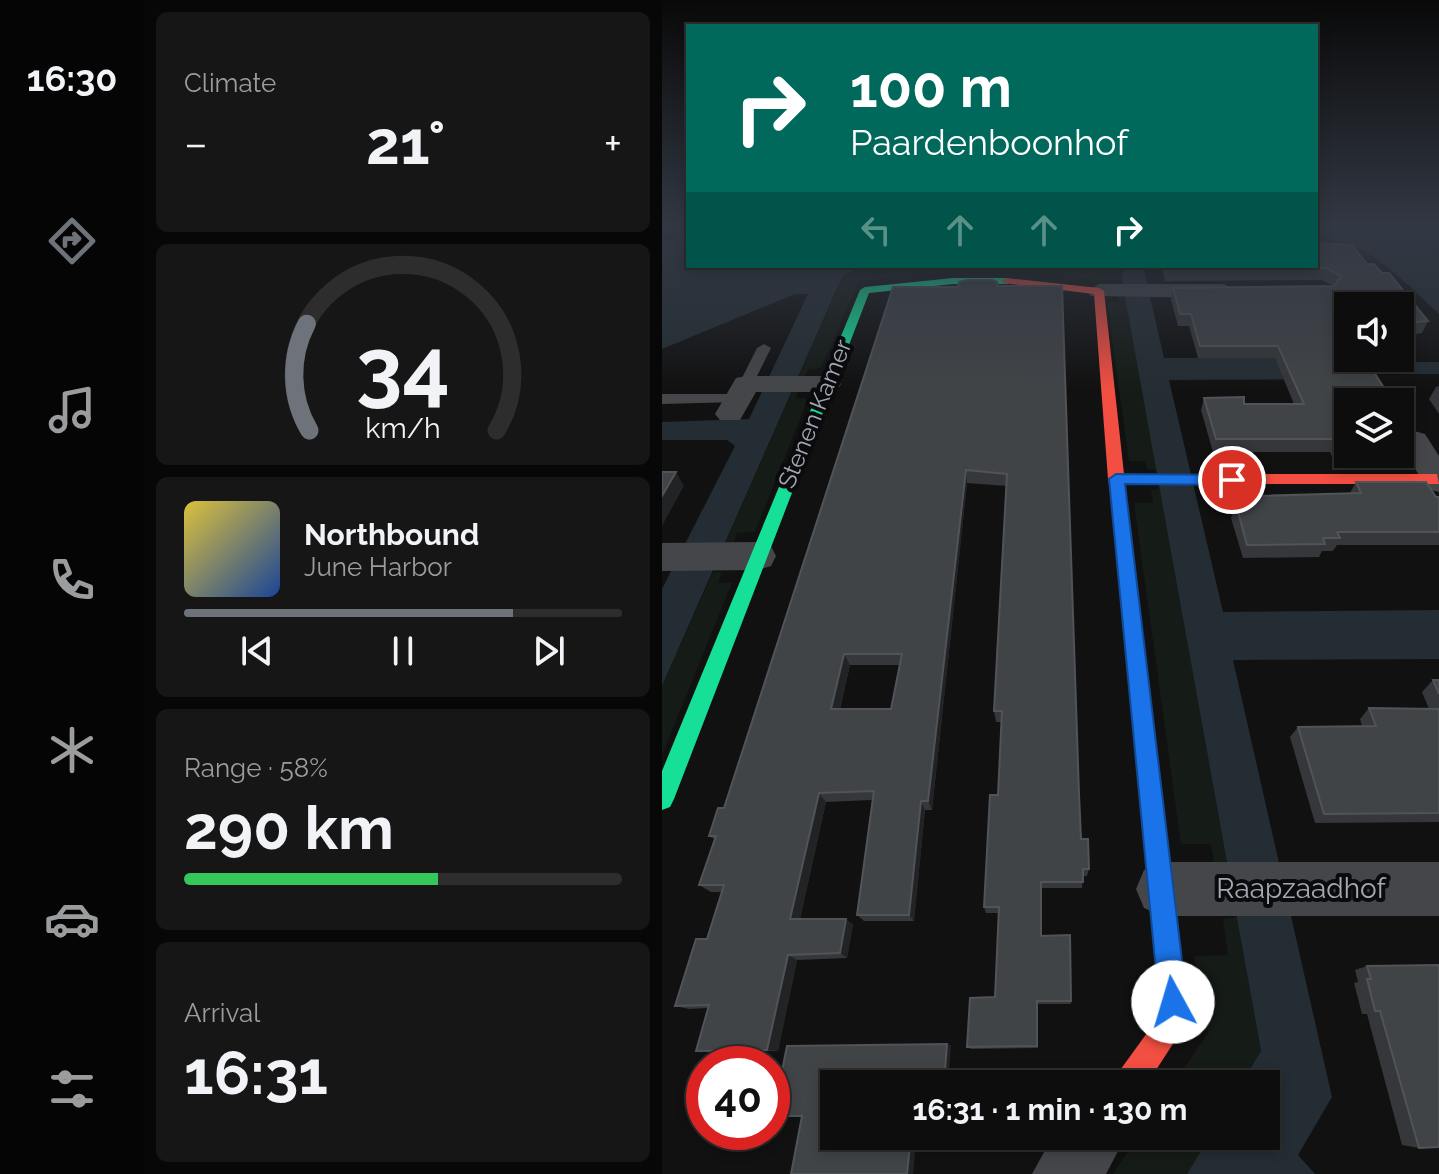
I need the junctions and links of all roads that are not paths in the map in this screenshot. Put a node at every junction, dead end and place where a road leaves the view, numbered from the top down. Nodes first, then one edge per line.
1 (1099, 291) junction
2 (1242, 291) edge
3 (764, 348) dead end
4 (820, 384) junction
5 (743, 395) junction
6 (662, 399) edge
7 (1414, 441) dead end
8 (1116, 479) junction
9 (1438, 480) edge
10 (744, 556) junction
11 (666, 557) edge
12 (662, 799) edge
13 (1187, 889) junction
14 (1439, 889) edge
15 (1139, 1070) edge
16 (1083, 1150) edge
17 (1066, 1174) edge

1 - 2 street
1 - 4 street, Stenen Kamer
1 - 8 street
3 - 5 lane
4 - 5 street
4 - 10 street, Stenen Kamer
5 - 6 lane
7 - 9 street
8 - 9 street
8 - 13 street
10 - 11 street
10 - 12 street, Stenen Kamer
13 - 14 street, Raapzaadhof
13 - 15 street
16 - 17 street

